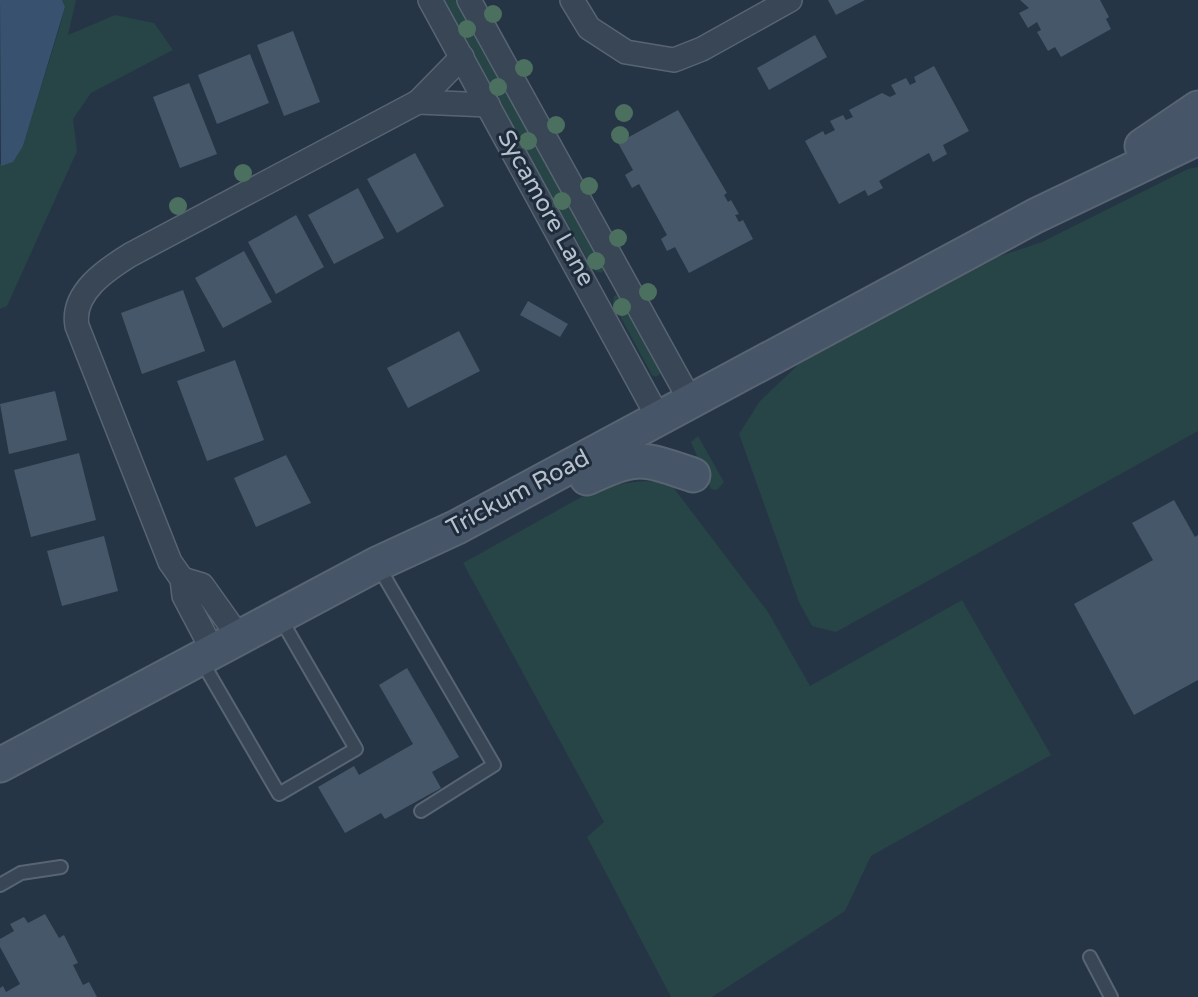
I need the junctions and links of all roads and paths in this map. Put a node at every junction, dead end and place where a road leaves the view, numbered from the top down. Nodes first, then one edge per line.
1 (430, 0) edge
2 (469, 0) edge
3 (572, 0) edge
4 (790, 0) edge
5 (462, 57) junction
6 (418, 102) junction
7 (488, 105) junction
8 (1198, 108) edge
9 (1198, 138) edge
10 (1035, 216) junction
11 (690, 400) junction
12 (659, 417) junction
13 (693, 475) dead end
14 (459, 526) junction
15 (377, 564) junction
16 (279, 616) junction
17 (217, 649) junction
18 (0, 765) edge
19 (421, 811) dead end
20 (61, 867) dead end
21 (0, 885) edge
22 (1090, 957) dead end
23 (1111, 997) edge

1 - 5 street, Sycamore Lane
2 - 11 street, Sycamore Lane
3 - 4 street
5 - 6 street
5 - 7 street, Sycamore Lane
6 - 7 street
6 - 17 street
7 - 12 street, Sycamore Lane
8 - 10 street, Trickum Road
9 - 10 street, Trickum Road
10 - 11 street, Trickum Road
11 - 12 street, Trickum Road
12 - 14 street, Trickum Road
13 - 14 street
14 - 15 street, Trickum Road
15 - 16 street, Trickum Road
15 - 19 lane
16 - 17 street, Trickum Road
16 - 17 lane
17 - 18 street, Trickum Road
20 - 21 lane
22 - 23 lane

